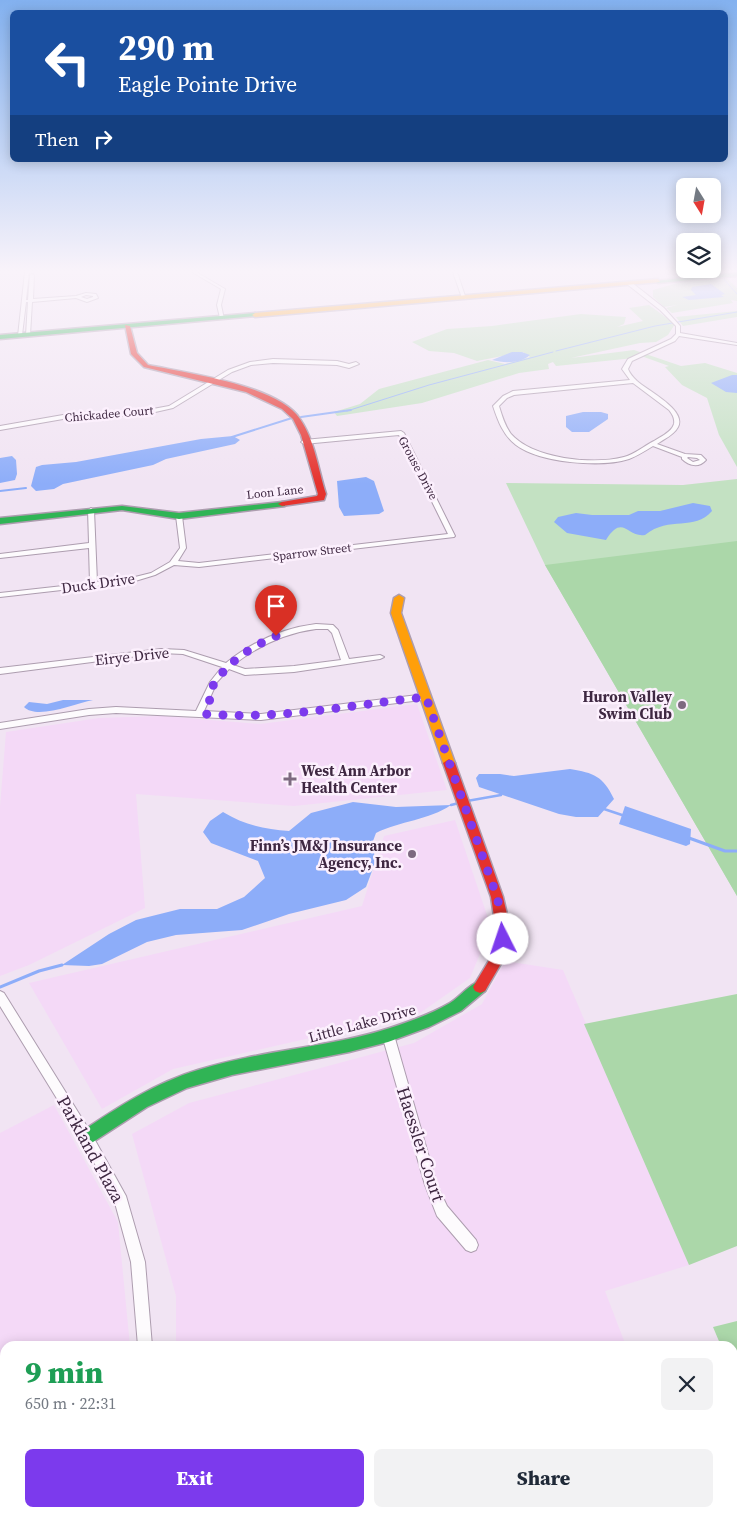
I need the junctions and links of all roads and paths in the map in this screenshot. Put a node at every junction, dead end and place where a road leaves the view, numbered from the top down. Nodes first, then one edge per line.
1 (130, 343) edge
2 (667, 343) edge
3 (356, 364) dead end
4 (634, 381) junction
5 (211, 382) junction
6 (0, 428) edge
7 (304, 442) junction
8 (652, 444) junction
9 (685, 456) dead end
10 (92, 510) junction
11 (180, 516) junction
12 (0, 520) edge
13 (452, 536) joint
14 (93, 545) junction
15 (0, 556) edge
16 (173, 563) junction
17 (94, 584) junction
18 (0, 595) edge
19 (399, 598) dead end
20 (380, 657) dead end
21 (346, 662) junction
22 (230, 667) junction
23 (0, 671) edge
24 (426, 697) junction
25 (202, 714) junction
26 (0, 726) edge
27 (1, 998) edge
28 (388, 1035) junction
29 (87, 1137) junction
30 (471, 1245) dead end
31 (145, 1341) edge

1 - 5 street, Loon Lane
2 - 4 street
3 - 5 street, Chickadee Court
4 - 8 street
4 - 8 street
5 - 6 street, Chickadee Court
5 - 7 street, Loon Lane
7 - 11 street, Loon Lane
7 - 13 street, Grouse Drive
8 - 9 street
10 - 11 street, Loon Lane
10 - 12 street, Loon Lane
10 - 14 street
11 - 16 street
13 - 16 street, Sparrow Street
14 - 15 street
14 - 17 street
16 - 17 street, Duck Drive
17 - 18 street, Duck Drive
19 - 24 street, Little Lake Drive
20 - 21 street, Eirye Drive
21 - 22 street, Eirye Drive
21 - 22 street
22 - 23 street, Eirye Drive
22 - 25 street
24 - 25 street
24 - 28 street, Little Lake Drive
25 - 26 street
27 - 29 street, Parkland Plaza
28 - 29 street, Little Lake Drive
28 - 30 street, Haessler Court
29 - 31 street, Parkland Plaza

